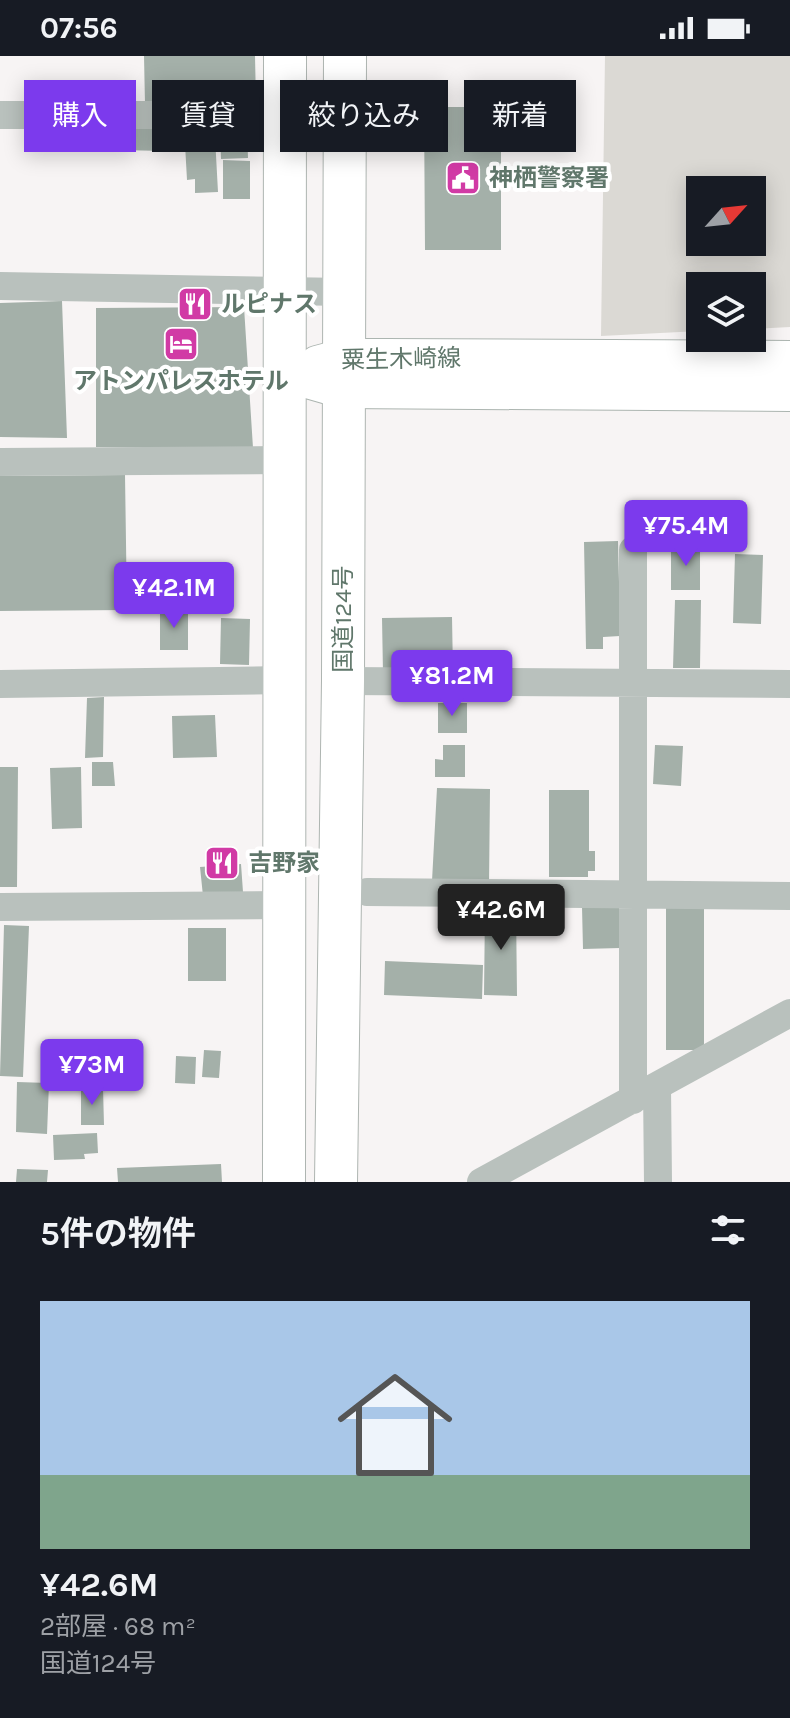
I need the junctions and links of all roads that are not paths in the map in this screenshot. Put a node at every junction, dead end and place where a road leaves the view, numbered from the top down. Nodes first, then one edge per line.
1 (285, 56) edge
2 (345, 56) edge
3 (285, 80) edge
4 (0, 115) edge
5 (280, 115) edge
6 (285, 152) edge
7 (0, 286) edge
8 (283, 290) junction
9 (344, 292) junction
10 (790, 359) edge
11 (283, 373) junction
12 (343, 374) junction
13 (790, 393) edge
14 (283, 460) junction
15 (0, 462) edge
16 (633, 550) dead end
17 (283, 680) junction
18 (343, 681) junction
19 (0, 684) edge
20 (634, 684) junction
21 (790, 684) edge
22 (367, 892) dead end
23 (634, 894) junction
24 (790, 896) edge
25 (283, 905) junction
26 (0, 907) edge
27 (790, 1013) edge
28 (645, 1094) junction
29 (284, 1182) edge
30 (336, 1182) edge
31 (481, 1182) edge
32 (658, 1182) edge

1 - 3 highway
2 - 9 highway, 国道124号
4 - 5 street
6 - 8 highway
7 - 8 street
8 - 9 street
8 - 11 highway
9 - 12 highway, 国道124号
10 - 12 main road, 粟生木崎線
11 - 12 main road, 粟生木崎線
11 - 14 highway
12 - 13 main road, 粟生木崎線
12 - 18 highway, 国道124号
14 - 15 street
14 - 17 highway
16 - 20 street
17 - 19 street
17 - 25 highway
18 - 20 street
18 - 30 highway, 国道124号
20 - 21 street
20 - 23 street
22 - 23 street
23 - 24 street
23 - 28 street
25 - 26 street
25 - 29 highway
27 - 28 street
28 - 31 street
28 - 32 street

